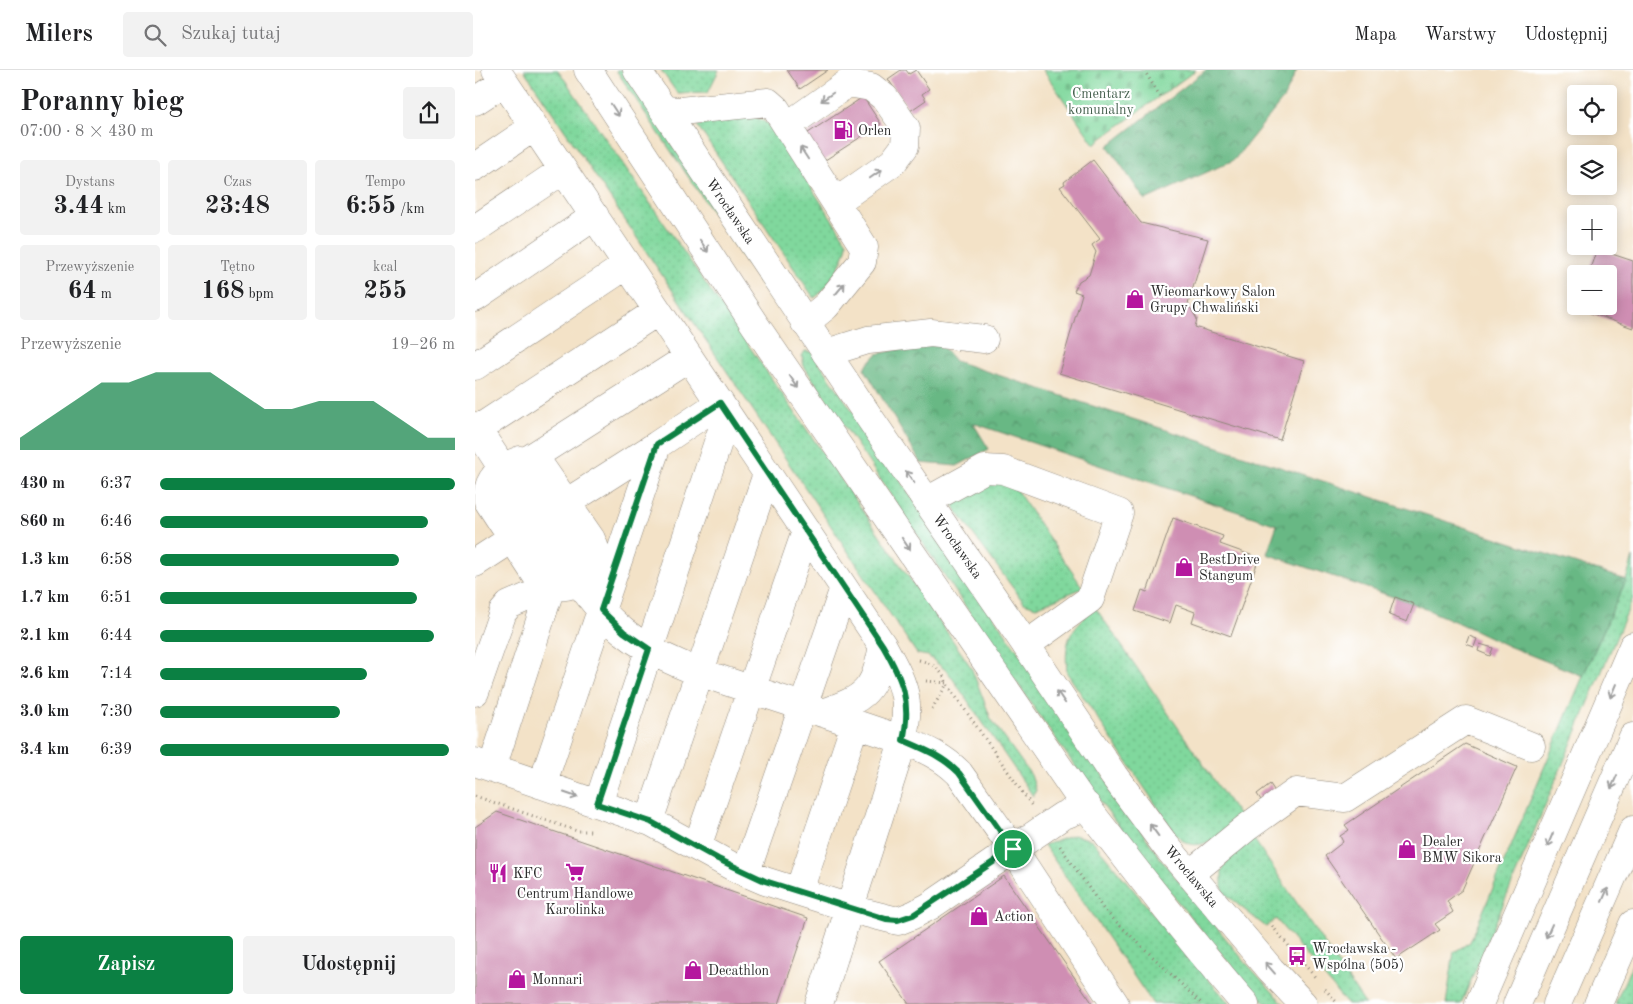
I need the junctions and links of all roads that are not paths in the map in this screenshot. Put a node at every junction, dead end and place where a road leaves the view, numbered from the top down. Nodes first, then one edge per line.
1 (588, 70) edge
2 (637, 70) edge
3 (500, 76) edge
4 (475, 101) edge
5 (664, 110) junction
6 (787, 126) junction
7 (534, 127) junction
8 (475, 167) edge
9 (563, 170) junction
10 (836, 202) junction
11 (595, 216) junction
12 (475, 229) edge
13 (627, 265) junction
14 (475, 298) edge
15 (745, 308) junction
16 (658, 311) junction
17 (805, 323) junction
18 (984, 339) dead end
19 (826, 353) junction
20 (689, 357) junction
21 (475, 366) edge
22 (724, 409) junction
23 (476, 429) edge
24 (657, 444) junction
25 (767, 474) junction
26 (500, 475) edge
27 (927, 501) junction
28 (567, 503) junction
29 (806, 531) junction
30 (512, 539) junction
31 (475, 563) edge
32 (571, 581) junction
33 (844, 588) junction
34 (601, 610) junction
35 (1026, 644) junction
36 (883, 646) junction
37 (1633, 646) edge
38 (649, 649) junction
39 (700, 672) junction
40 (751, 689) junction
41 (475, 692) edge
42 (813, 710) junction
43 (919, 711) junction
44 (853, 714) junction
45 (1633, 737) edge
46 (903, 740) junction
47 (1531, 746) dead end
48 (484, 765) edge
49 (542, 785) junction
50 (597, 804) junction
51 (1087, 806) junction
52 (649, 821) junction
53 (1633, 830) edge
54 (697, 847) junction
55 (1013, 849) junction
56 (746, 872) junction
57 (1190, 874) junction
58 (799, 891) junction
59 (850, 907) junction
60 (1633, 924) edge
61 (819, 1004) edge
62 (1115, 1004) edge
63 (1245, 1004) edge
64 (1303, 1004) edge
65 (1479, 1004) edge
66 (1517, 1004) edge
67 (1557, 1004) edge
68 (1599, 1004) edge

1 -> 15 main road
2 - 5 main road, Wrocławska
3 - 4 main road
3 - 7 main road
5 - 6 main road
5 - 17 main road, Wrocławska
10 -> 6 main road
10 -> 6 main road
7 - 8 main road
7 - 9 main road
9 - 11 main road
9 - 12 main road
17 -> 10 main road
11 - 13 main road
11 - 14 main road
13 - 16 main road
13 - 21 main road
15 - 17 main road
15 -> 51 main road
16 - 20 main road
16 - 23 main road
17 - 19 main road, Wrocławska
18 - 19 main road
27 -> 19 main road, Wrocławska
20 - 22 main road
20 - 26 main road
22 - 24 main road
22 - 25 main road
22 - 38 main road
23 - 26 main road
24 - 28 main road
24 - 34 main road
25 - 29 main road
25 - 39 main road
26 - 28 main road
26 - 30 main road
26 - 32 main road
27 - 35 main road, Wrocławska
27 - 35 main road
28 - 32 main road
29 - 33 main road
29 - 40 main road
30 - 31 main road
30 - 32 main road
32 - 34 main road
32 - 41 main road
32 - 48 main road
33 - 36 main road
33 - 42 main road
34 - 38 main road
34 - 49 main road
57 -> 35 main road, Wrocławska
36 - 43 main road
36 - 44 main road
37 -> 65 main road
38 - 39 main road
38 - 50 main road
39 - 40 main road
39 - 52 main road
40 - 42 main road
40 - 54 main road
42 - 44 main road
42 - 56 main road
43 - 44 main road
43 - 46 main road
44 - 46 main road
44 - 58 main road
45 -> 66 main road
46 - 55 main road
46 - 59 main road
47 - 57 main road
48 - 49 main road
49 -> 50 main road
50 - 52 main road
51 - 55 main road
51 - 63 main road
52 - 54 main road
67 -> 53 main road
54 - 56 main road
55 - 59 main road
55 - 62 main road
56 - 58 main road
64 -> 57 main road, Wrocławska
58 - 59 main road
59 - 61 main road
60 - 68 main road

